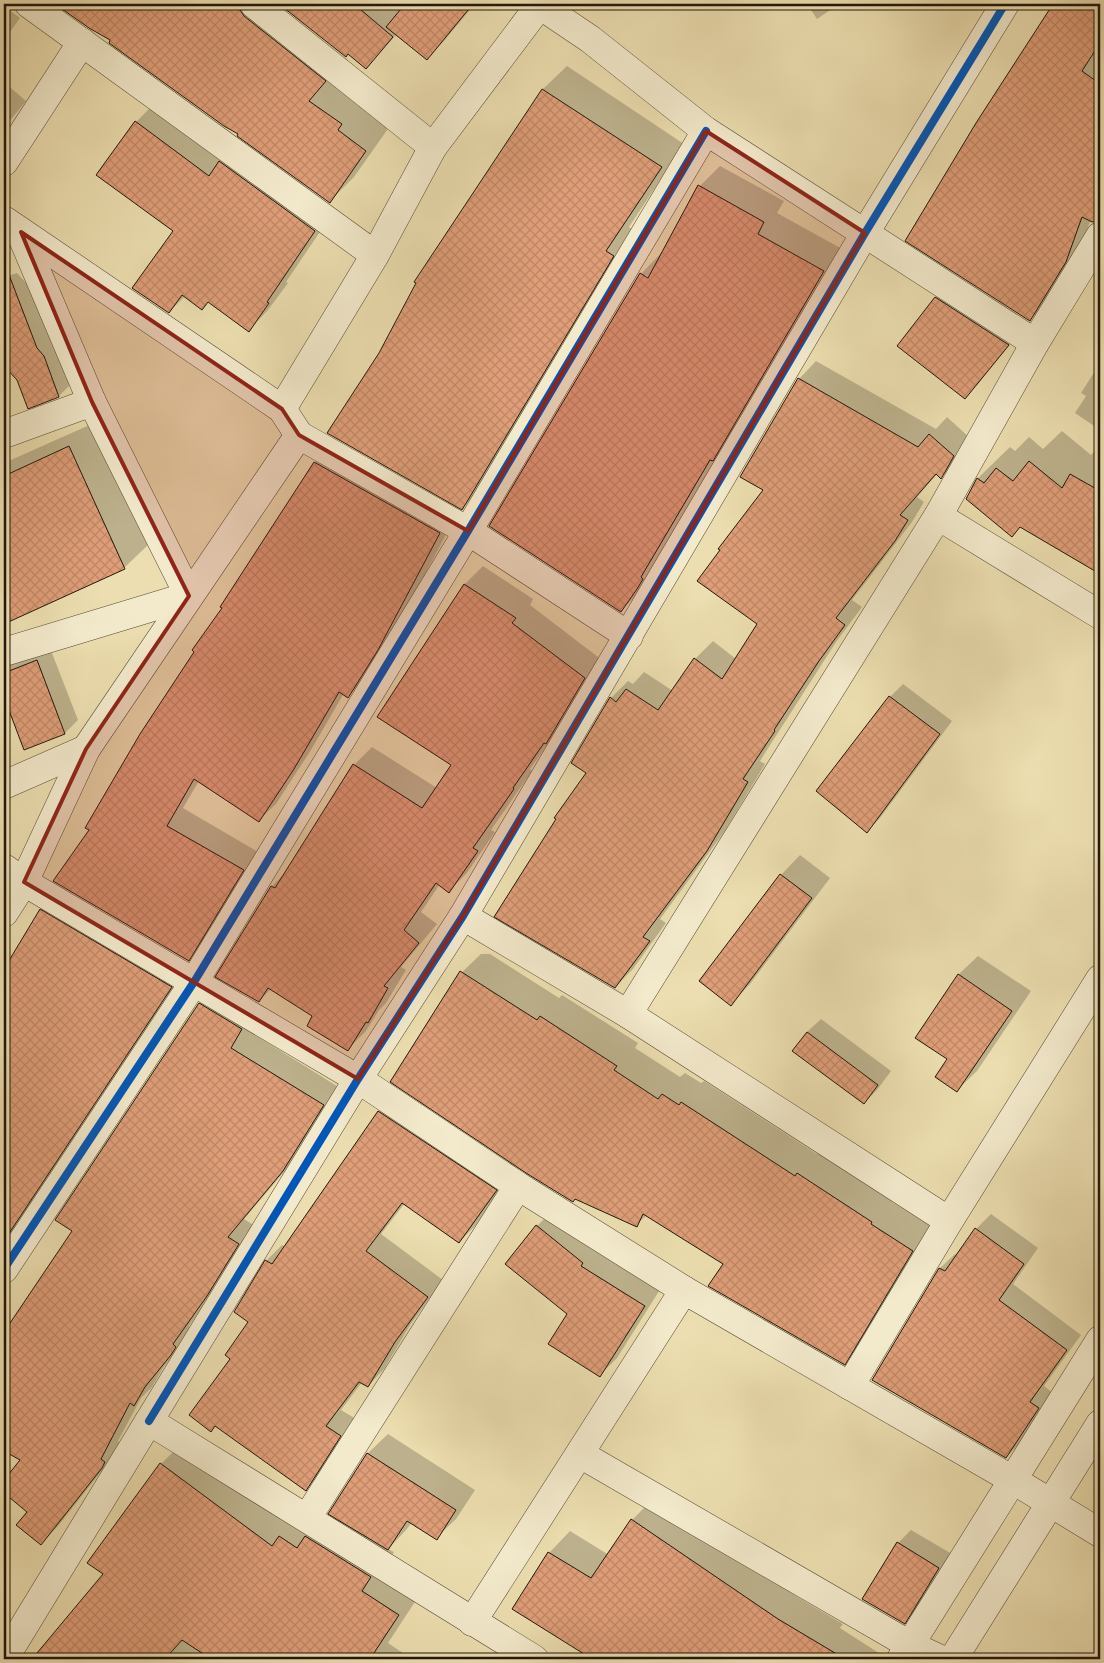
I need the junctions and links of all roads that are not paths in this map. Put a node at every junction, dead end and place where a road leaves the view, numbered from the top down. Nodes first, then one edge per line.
1 (29, 4) edge
2 (254, 4) edge
3 (1005, 4) edge
4 (538, 5) edge
5 (82, 42) junction
6 (706, 131) junction
7 (433, 147) junction
8 (4, 162) edge
9 (10, 230) edge
10 (865, 233) junction
11 (1100, 236) edge
12 (375, 255) junction
13 (1035, 343) junction
14 (92, 402) junction
15 (282, 409) junction
16 (4, 434) edge
17 (299, 435) junction
18 (938, 516) junction
19 (468, 531) junction
20 (189, 596) junction
21 (1100, 615) edge
22 (629, 636) junction
23 (4, 652) edge
24 (86, 749) junction
25 (4, 786) edge
26 (14, 875) edge
27 (4, 914) edge
28 (463, 916) junction
29 (1100, 979) edge
30 (194, 982) junction
31 (628, 1014) junction
32 (358, 1079) junction
33 (518, 1186) junction
34 (949, 1221) junction
35 (4, 1269) edge
36 (684, 1290) junction
37 (1100, 1340) edge
38 (850, 1386) junction
39 (149, 1421) junction
40 (1100, 1424) edge
41 (580, 1454) junction
42 (1013, 1480) junction
43 (1051, 1503) junction
44 (307, 1518) junction
45 (1100, 1533) edge
46 (472, 1622) junction
47 (906, 1652) edge
48 (4, 1659) edge
49 (534, 1659) edge
50 (940, 1659) edge
51 (953, 1659) edge

1 - 5 street
2 - 7 street
3 - 10 street
4 - 6 street
4 - 7 street
5 - 8 street
5 - 12 street
6 - 10 street
6 - 19 street
7 - 12 street
9 - 14 street
9 - 15 street
10 - 13 street
10 - 22 street
11 - 13 street
12 - 15 street
13 - 18 street
14 - 16 street
14 - 20 street
15 - 17 street
17 - 19 street
17 - 20 street
18 - 21 street
18 - 31 street
19 - 22 street
19 - 30 street
20 - 23 street
20 - 24 street
22 - 28 street
24 - 25 street
24 - 26 street
26 - 27 street
26 - 30 street
28 - 31 street
28 - 32 street
29 - 34 street
30 - 32 street
30 - 35 street
31 - 34 street
32 - 33 street
32 - 39 street
33 - 36 street
33 - 44 street
34 - 38 street
36 - 38 street
36 - 41 street
37 - 42 street
38 - 42 street
39 - 44 street
39 - 48 street
40 - 43 street
41 - 46 street
41 - 47 street
42 - 43 street
42 - 47 street
43 - 45 street
43 - 51 street
44 - 46 street
46 - 49 street
47 - 50 street

